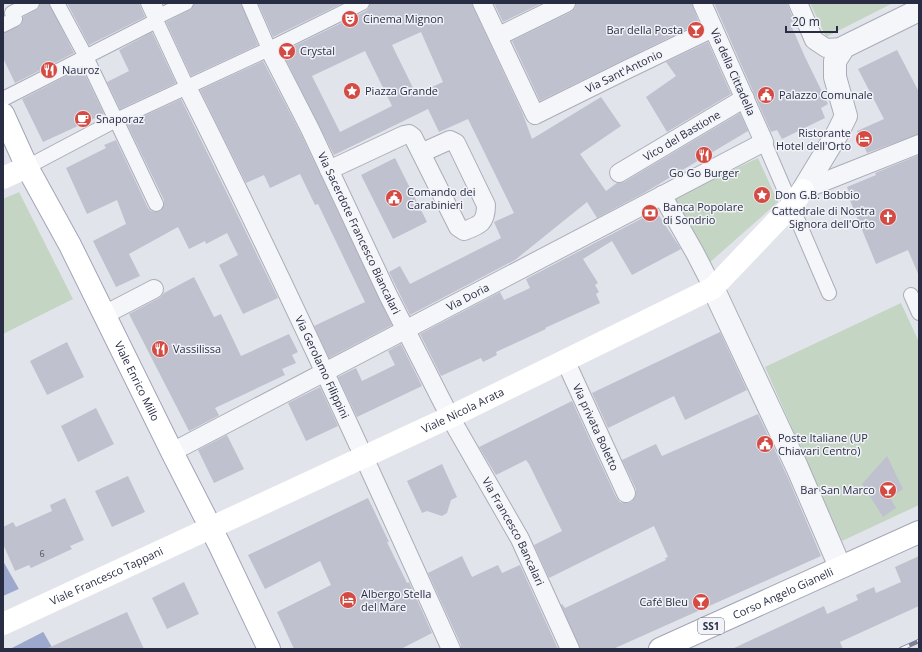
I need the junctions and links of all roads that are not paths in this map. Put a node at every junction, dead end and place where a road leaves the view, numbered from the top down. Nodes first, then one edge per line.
1 (32, 3) edge
2 (58, 3) edge
3 (186, 3) edge
4 (249, 3) edge
5 (362, 3) edge
6 (482, 3) edge
7 (566, 3) edge
8 (702, 3) edge
9 (798, 3) edge
10 (153, 9) edge
11 (919, 10) edge
12 (3, 25) edge
13 (713, 28) junction
14 (499, 36) junction
15 (844, 47) junction
16 (269, 49) junction
17 (86, 58) junction
18 (187, 87) junction
19 (745, 98) junction
20 (3, 99) edge
21 (3, 114) edge
22 (116, 120) junction
23 (764, 142) junction
24 (919, 144) edge
25 (421, 153) junction
26 (27, 167) junction
27 (329, 170) junction
28 (619, 173) dead end
29 (3, 178) edge
30 (662, 196) junction
31 (797, 198) junction
32 (156, 204) dead end
33 (713, 288) junction
34 (154, 289) dead end
35 (830, 293) dead end
36 (911, 294) dead end
37 (919, 313) edge
38 (104, 315) junction
39 (406, 329) junction
40 (565, 360) junction
41 (325, 372) junction
42 (450, 417) junction
43 (172, 452) junction
44 (364, 457) junction
45 (626, 493) dead end
46 (210, 527) junction
47 (919, 532) edge
48 (840, 567) junction
49 (3, 624) edge
50 (269, 649) edge
51 (451, 649) edge
52 (570, 649) edge
53 (660, 649) edge

1 - 12 street
2 - 17 street
3 - 10 street
4 - 16 street
5 - 16 street
6 - 14 street
7 - 14 street
8 - 13 street, Via della Cittadella
9 - 15 street
10 - 17 street
10 - 18 street
11 - 15 street
13 - 14 street, Via Sant'Antonio
13 - 19 street, Via della Cittadella
15 - 31 street
16 - 18 street
16 - 27 street, Via Sacerdote Francesco Biancalari
17 - 20 street
17 - 22 street
18 - 22 street
18 - 41 street, Via Gerolamo Filippini
19 - 23 street, Via della Cittadella
19 - 28 street, Vico del Bastione
21 - 26 main road, Viale Enrico Millo
22 - 26 street
22 - 32 street
23 - 30 street, Via Doria
23 - 31 street
24 - 31 street
25 - 25 street
25 - 27 street
26 - 29 main road
26 - 38 main road, Viale Enrico Millo
27 - 39 street, Via Sacerdote Francesco Biancalari
30 - 33 street
30 - 39 street, Via Doria
31 - 33 main road
31 - 35 street
33 - 40 main road, Viale Nicola Arata
33 - 48 street
34 - 38 street
36 - 37 street
38 - 43 main road, Viale Enrico Millo
39 - 41 street, Via Doria
39 - 42 street, Via Sacerdote Francesco Biancalari
40 - 42 main road, Viale Nicola Arata
40 - 45 street, Via privata Boletto
41 - 43 street, Via Doria
41 - 44 street, Via Gerolamo Filippini
42 - 44 main road, Viale Nicola Arata
42 - 52 street, Via Francesco Bancalari
43 - 46 main road, Viale Enrico Millo
44 - 46 main road, Viale Nicola Arata
44 - 51 street, Via Gerolamo Filippini
46 - 49 main road, Viale Francesco Tappani
46 - 50 main road, Viale Enrico Millo
47 - 48 main road, SS1
48 - 53 main road, Corso Angelo Gianelli / SS1

